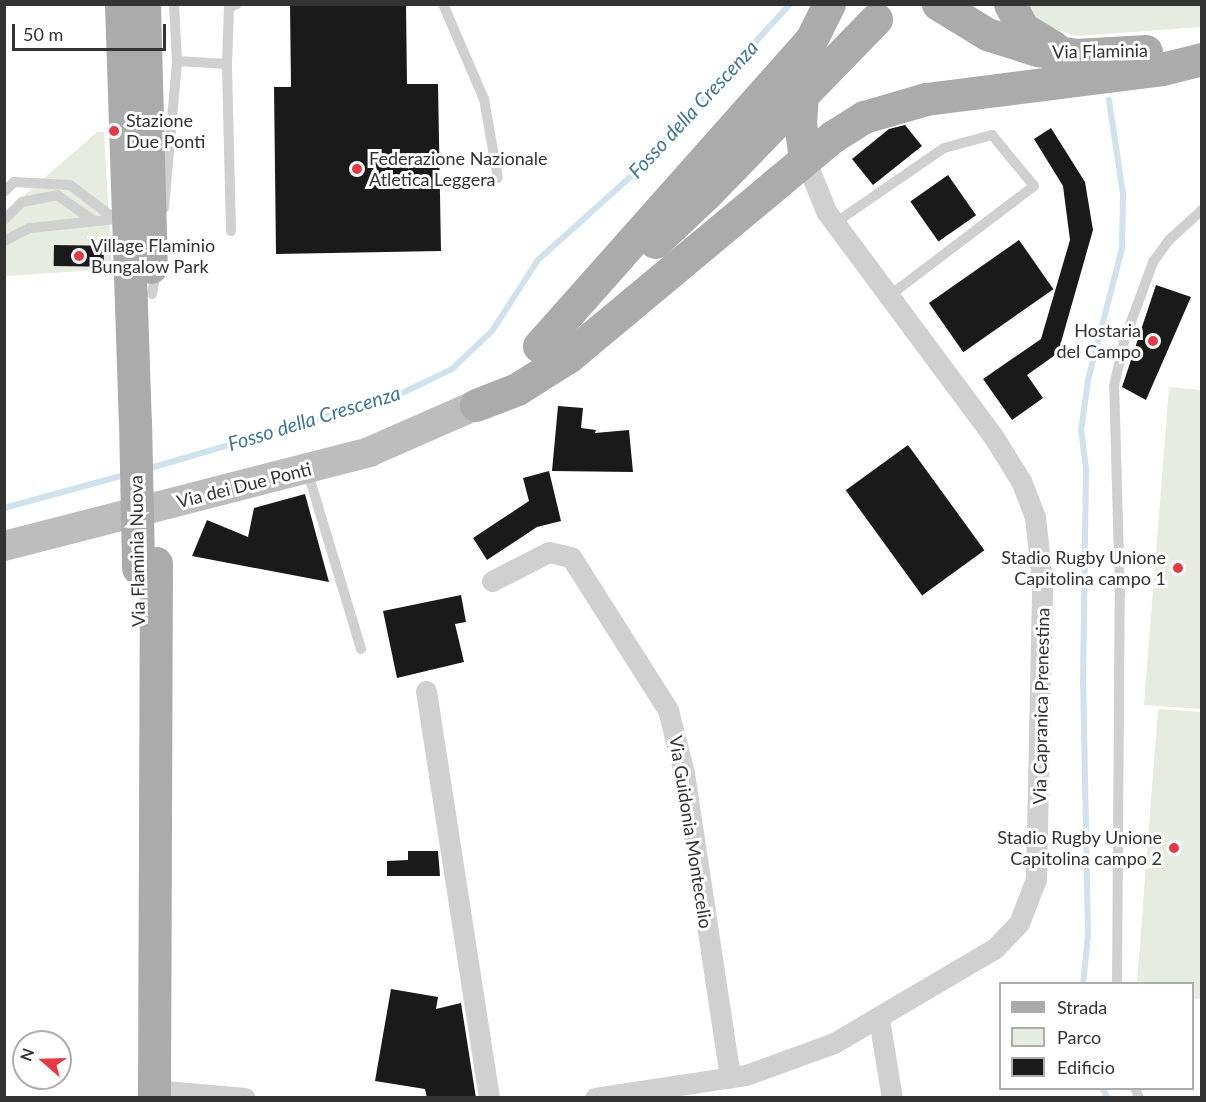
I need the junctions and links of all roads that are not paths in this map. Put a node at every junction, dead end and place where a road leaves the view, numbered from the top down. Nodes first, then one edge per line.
1 (121, 4) edge
2 (144, 4) edge
3 (174, 4) edge
4 (237, 4) edge
5 (442, 4) edge
6 (829, 4) edge
7 (892, 4) edge
8 (938, 4) edge
9 (1010, 4) edge
10 (811, 40) junction
11 (1202, 48) edge
12 (1075, 55) junction
13 (1202, 59) edge
14 (177, 61) junction
15 (227, 64) junction
16 (805, 159) junction
17 (498, 178) dead end
18 (4, 192) edge
19 (1202, 210) edge
20 (121, 219) junction
21 (4, 220) edge
22 (94, 221) junction
23 (835, 223) junction
24 (231, 231) dead end
25 (4, 241) edge
26 (152, 294) junction
27 (889, 296) junction
28 (539, 346) junction
29 (476, 405) junction
30 (145, 418) junction
31 (307, 470) junction
32 (4, 546) edge
33 (492, 581) dead end
34 (361, 649) dead end
35 (426, 691) dead end
36 (1117, 982) edge
37 (879, 1019) junction
38 (730, 1078) junction
39 (149, 1095) edge
40 (245, 1098) edge
41 (489, 1098) edge
42 (595, 1098) edge
43 (892, 1098) edge

1 - 20 main road, Via Flaminia Nuova
2 - 26 main road, Via Flaminia Nuova
3 - 14 lane
4 - 15 lane
5 - 17 lane
6 - 10 main road
7 - 28 main road, bridge
8 - 12 main road, Via Flaminia
9 - 12 main road
10 - 16 main road
10 - 28 main road
11 - 12 main road, Via Flaminia
13 - 16 main road
14 - 15 lane
14 - 26 lane
15 - 24 lane
16 - 23 street, Via Capranica Prenestina
16 - 29 main road
18 - 20 lane
19 - 36 lane
20 - 22 lane
20 - 30 main road, Via Flaminia Nuova
21 - 22 lane
22 - 25 lane
23 - 27 street, Via Capranica Prenestina
23 - 27 lane
26 - 30 main road, Via Flaminia Nuova
27 - 37 street, Via Capranica Prenestina
28 - 29 main road
29 - 31 street, Via dei Due Ponti
30 - 39 main road, Via Flaminia Nuova, bridge
31 - 32 street, Via dei Due Ponti
31 - 34 lane
33 - 38 street, Via Guidonia Montecelio
35 - 41 street
37 - 38 street, Via Capranica Prenestina
37 - 43 street
38 - 42 street, Via Capranica Prenestina
39 - 40 street

